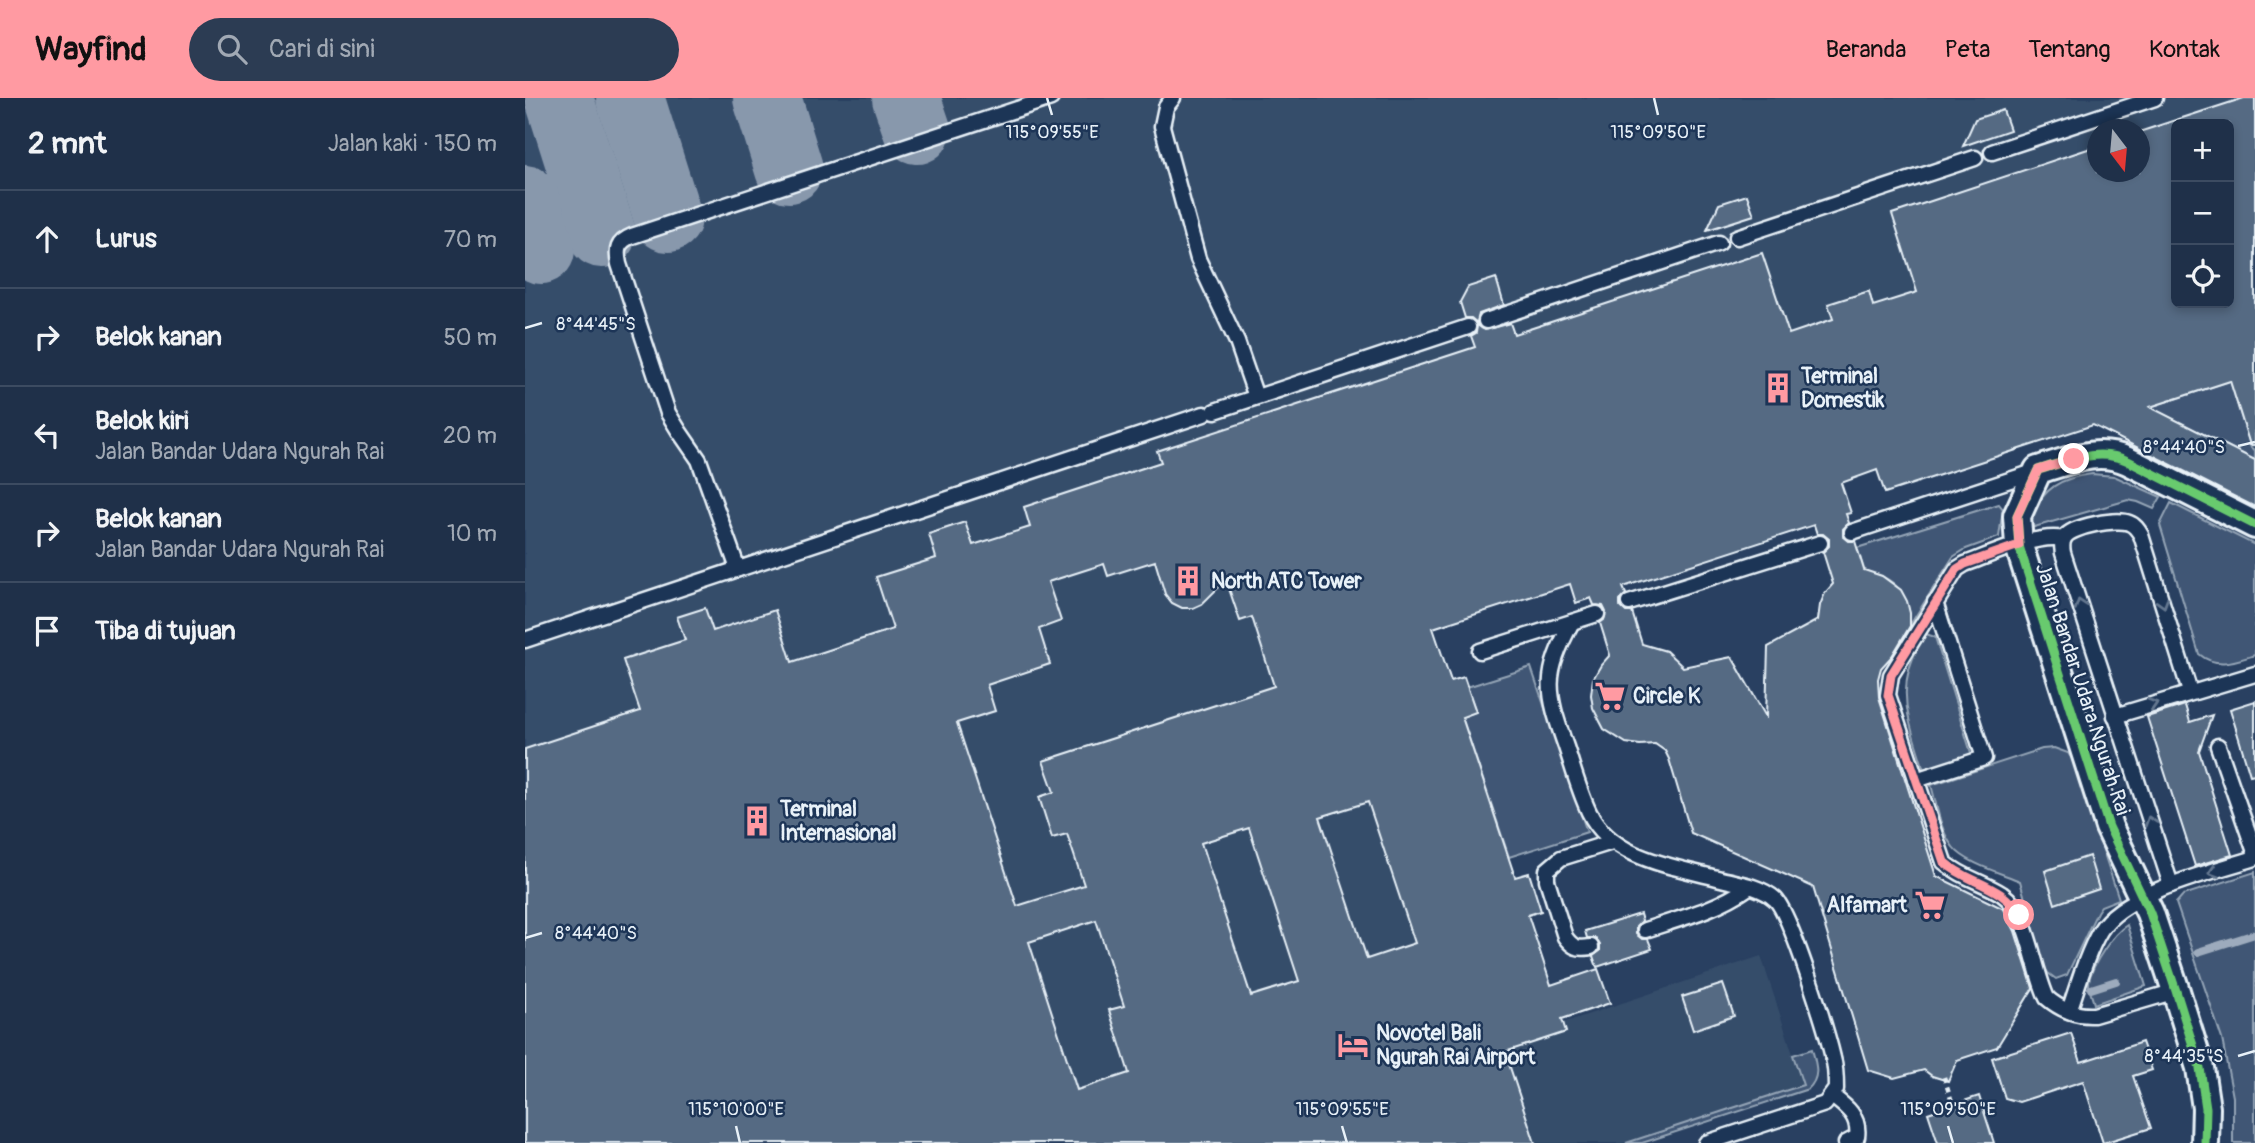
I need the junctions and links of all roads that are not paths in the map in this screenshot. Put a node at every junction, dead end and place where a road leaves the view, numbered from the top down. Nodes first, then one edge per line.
1 (1051, 98) edge
2 (1173, 98) edge
3 (2155, 98) edge
4 (1992, 152) dead end
5 (1975, 158) dead end
6 (1737, 237) dead end
7 (1719, 243) dead end
8 (1486, 321) dead end
9 (1468, 327) dead end
10 (1256, 397) junction
11 (2038, 470) junction
12 (2255, 525) edge
13 (1852, 532) dead end
14 (2063, 538) junction
15 (1820, 543) dead end
16 (2019, 545) junction
17 (738, 569) junction
18 (1935, 602) junction
19 (1629, 603) dead end
20 (1597, 614) dead end
21 (1572, 622) junction
22 (525, 640) edge
23 (1480, 651) dead end
24 (2255, 674) edge
25 (2190, 692) junction
26 (2115, 716) junction
27 (2218, 746) dead end
28 (1916, 780) junction
29 (1612, 842) junction
30 (2255, 852) edge
31 (2255, 858) edge
32 (2171, 886) junction
33 (1749, 887) junction
34 (2143, 897) junction
35 (1645, 930) dead end
36 (1591, 947) dead end
37 (2176, 991) junction
38 (2069, 1011) junction
39 (1832, 1096) junction
40 (1706, 1143) edge
41 (1846, 1143) edge
42 (2204, 1143) edge

1 - 17 lane
2 - 10 lane
3 - 4 lane
5 - 6 lane
7 - 8 lane
9 - 10 lane
10 - 17 lane
11 - 12 street
11 - 13 lane
11 - 16 street, Jalan Bandar Udara Ngurah Rai
14 - 16 lane
14 -> 25 lane
26 -> 14 lane
15 - 19 lane
16 - 18 lane
16 - 34 street, Jalan Bandar Udara Ngurah Rai
17 - 22 lane
18 - 28 lane
18 - 28 lane
20 - 21 lane
21 - 23 lane
21 - 29 lane
24 - 25 lane
26 -> 25 lane
32 -> 26 lane
27 - 30 lane
28 - 38 lane
29 - 33 lane
29 - 36 lane
31 -> 32 lane
32 - 34 lane
33 - 35 lane
33 - 39 lane
34 - 37 street, Jalan Bandar Udara Ngurah Rai
34 - 38 lane
37 - 38 lane
37 - 42 street, Jalan Bandar Udara Ngurah Rai
39 - 40 lane
39 - 41 lane

